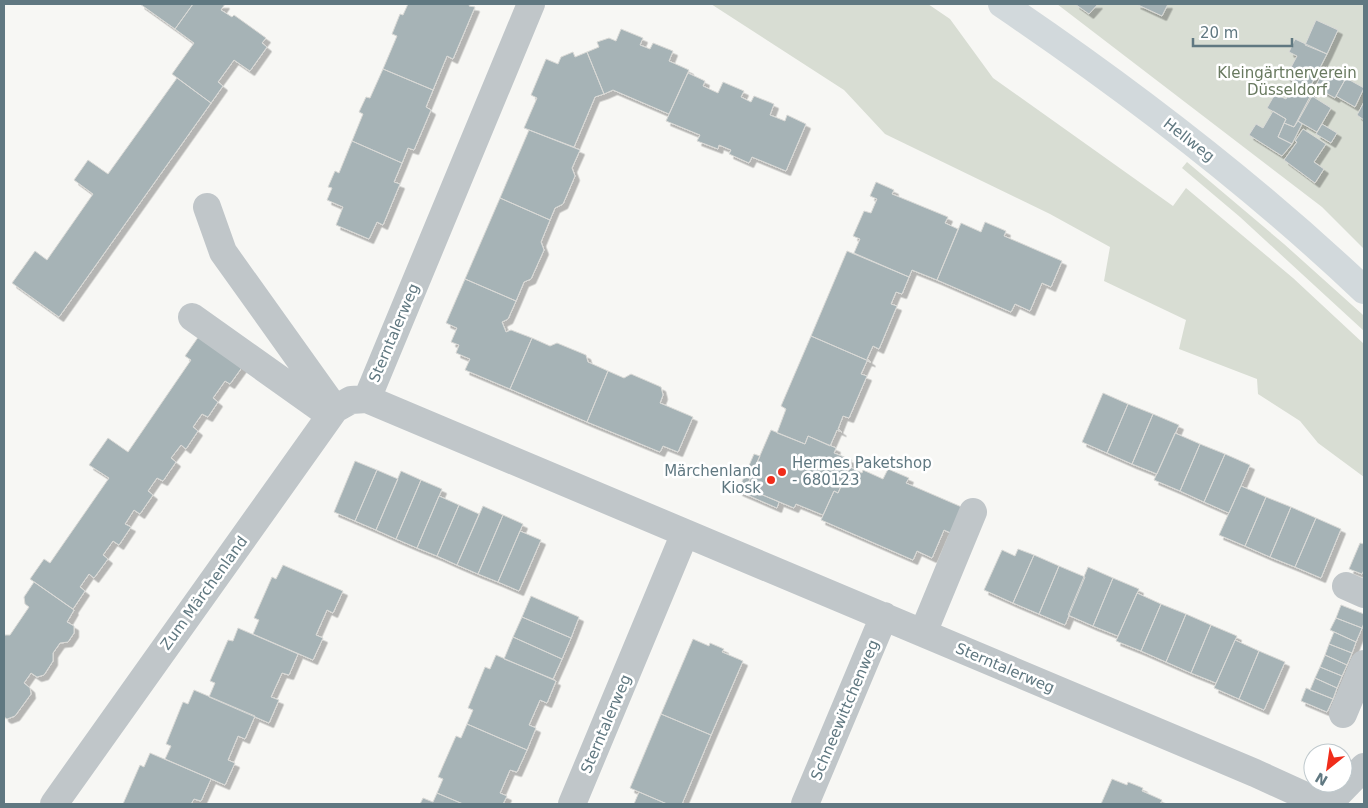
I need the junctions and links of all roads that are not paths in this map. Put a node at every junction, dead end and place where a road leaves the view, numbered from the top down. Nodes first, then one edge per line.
1 (531, 4) edge
2 (1002, 4) edge
3 (207, 207) dead end
4 (1364, 290) edge
5 (192, 317) dead end
6 (367, 398) junction
7 (332, 412) junction
8 (973, 512) dead end
9 (685, 533) junction
10 (884, 616) junction
11 (923, 633) junction
12 (1364, 664) edge
13 (1352, 707) edge
14 (1364, 767) edge
15 (54, 804) edge
16 (572, 804) edge
17 (805, 804) edge
18 (1324, 804) edge
19 (1328, 804) edge

1 - 6 street, Sterntalerweg
2 - 4 main road, Hellweg
3 - 7 street
5 - 7 street
6 - 7 street
6 - 9 street, Sterntalerweg
7 - 15 street, Zum Märchenland
8 - 11 street
9 - 10 street, Sterntalerweg
9 - 16 street, Sterntalerweg
10 - 11 street, Sterntalerweg
10 - 17 street, Schneewittchenweg
11 - 18 street, Sterntalerweg
12 - 13 street
14 - 19 street

